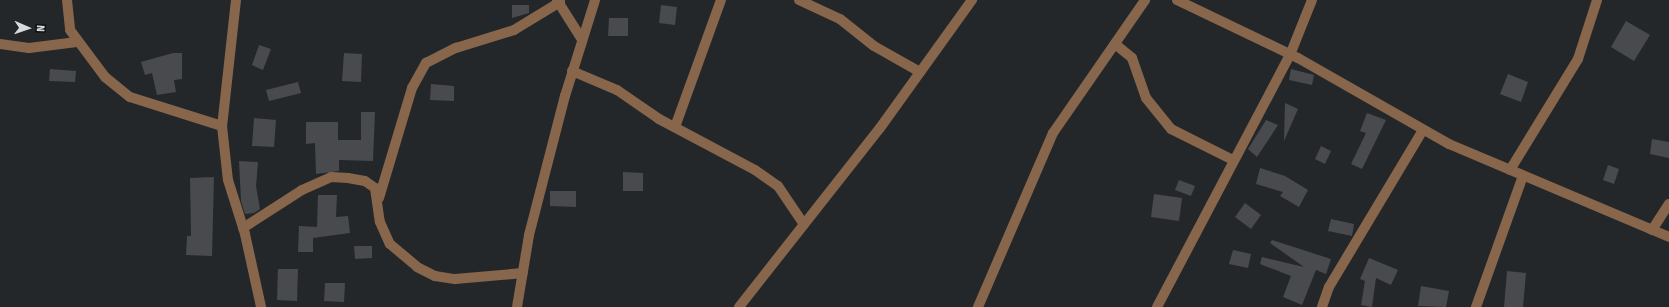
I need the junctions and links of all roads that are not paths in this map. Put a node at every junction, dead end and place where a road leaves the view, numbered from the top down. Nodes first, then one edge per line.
1 (67, 0) edge
2 (236, 0) edge
3 (596, 0) edge
4 (721, 0) edge
5 (799, 0) edge
6 (972, 0) edge
7 (1145, 0) edge
8 (1177, 0) edge
9 (1312, 0) edge
10 (558, 1) edge
11 (1595, 2) edge
12 (581, 38) junction
13 (77, 42) junction
14 (0, 44) edge
15 (1115, 44) junction
16 (1290, 54) junction
17 (572, 71) junction
18 (920, 72) junction
19 (222, 126) junction
20 (674, 127) junction
21 (1423, 130) junction
22 (1232, 160) junction
23 (1510, 170) junction
24 (1523, 176) junction
25 (378, 202) junction
26 (1669, 204) edge
27 (803, 223) junction
28 (243, 228) junction
29 (1652, 230) junction
30 (1669, 237) edge
31 (523, 273) junction
32 (262, 307) edge
33 (517, 307) edge
34 (739, 307) edge
35 (978, 307) edge
36 (1158, 307) edge
37 (1322, 307) edge
38 (1476, 307) edge

1 - 13 street
2 - 19 street
3 - 12 street
4 - 20 street
5 - 18 street
6 - 18 street
7 - 15 street
8 - 16 street
9 - 16 street
10 - 12 street
10 - 25 street
11 - 23 street
12 - 17 street
13 - 14 street
13 - 19 street
15 - 22 street
15 - 35 street
16 - 21 street
16 - 22 street
17 - 20 street
17 - 31 street
18 - 27 street
19 - 28 street
20 - 27 street
21 - 23 street
21 - 37 street
22 - 36 street
23 - 24 street
24 - 29 street
24 - 38 street
25 - 28 street
25 - 31 street
26 - 29 street
27 - 34 street
28 - 32 street
29 - 30 street
31 - 33 street

